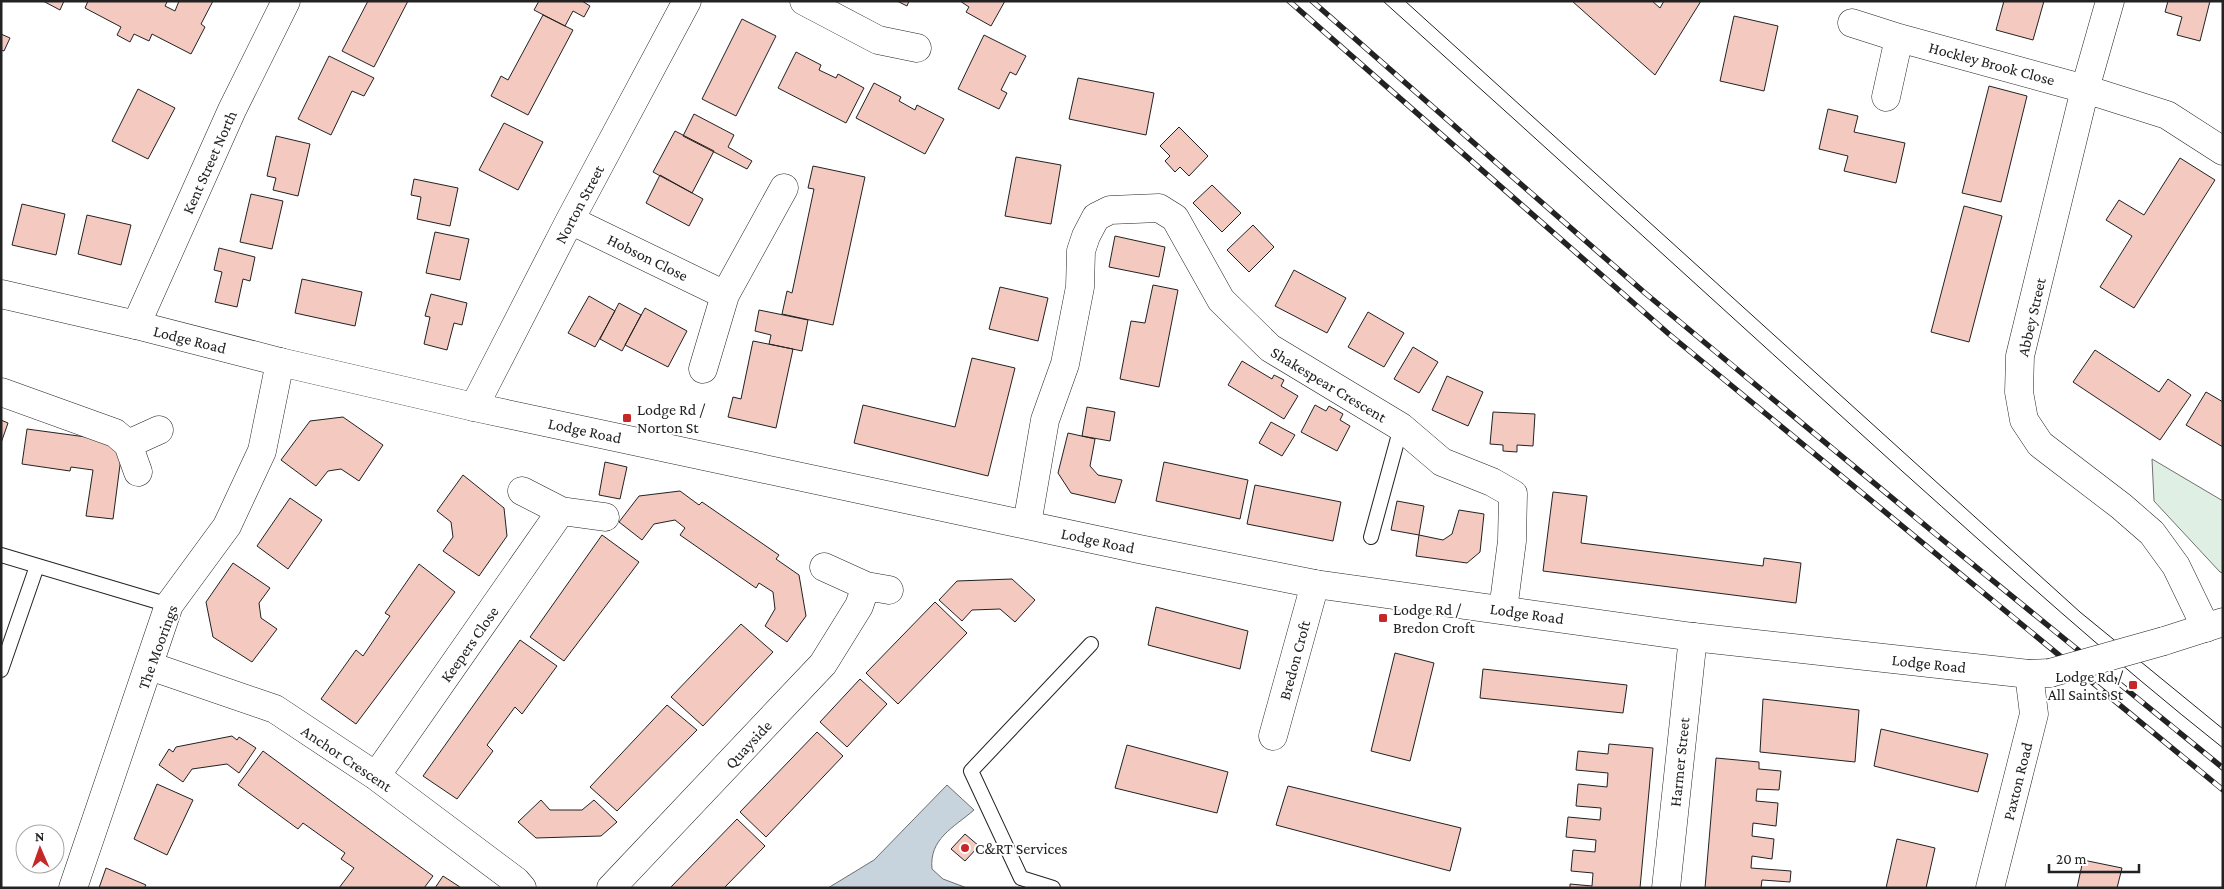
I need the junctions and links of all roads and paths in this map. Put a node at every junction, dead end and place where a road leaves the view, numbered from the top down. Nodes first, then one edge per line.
1 (286, 1) edge
2 (687, 1) edge
3 (804, 1) edge
4 (2110, 1) edge
5 (1852, 23) dead end
6 (1899, 38) junction
7 (918, 48) dead end
8 (2085, 88) junction
9 (1886, 97) dead end
10 (2223, 151) edge
11 (784, 188) dead end
12 (570, 220) junction
13 (1, 294) edge
14 (725, 295) junction
15 (136, 325) junction
16 (280, 362) junction
17 (703, 369) dead end
18 (1, 392) edge
19 (474, 407) junction
20 (1401, 427) junction
21 (160, 430) dead end
22 (128, 444) junction
23 (138, 472) dead end
24 (522, 491) dead end
25 (562, 511) junction
26 (605, 517) dead end
27 (1027, 524) junction
28 (1371, 536) dead end
29 (1, 555) edge
30 (37, 566) junction
31 (824, 567) dead end
32 (1314, 584) junction
33 (169, 605) junction
34 (1503, 610) junction
35 (2214, 625) edge
36 (1694, 637) junction
37 (1091, 644) dead end
38 (150, 666) junction
39 (1, 670) edge
40 (2040, 674) junction
41 (1273, 736) dead end
42 (376, 776) junction
43 (73, 888) edge
44 (522, 888) edge
45 (611, 888) edge
46 (1053, 888) edge
47 (1666, 888) edge
48 (1990, 888) edge

1 - 15 street, Kent Street North
2 - 12 street, Norton Street
3 - 7 street
4 - 8 street, Abbey Street
5 - 6 street, Hockley Brook Close
6 - 8 street, Hockley Brook Close
6 - 9 street
8 - 10 street
8 - 35 street, Abbey Street
11 - 14 street
12 - 14 street, Hobson Close
12 - 19 street, Norton Street
13 - 15 street, Lodge Road
14 - 17 street
15 - 16 street, Lodge Road
16 - 19 street, Lodge Road
16 - 33 street, The Moorings
18 - 22 street
19 - 27 street, Lodge Road
20 - 27 street, Shakespear Crescent
20 - 28 lane
20 - 34 street, Shakespear Crescent
21 - 22 street
22 - 23 street
24 - 25 street
25 - 26 street
25 - 42 street, Keepers Close
27 - 32 street, Lodge Road
29 - 30 lane
30 - 33 lane
30 - 39 lane
31 - 45 street, Quayside
32 - 34 street, Lodge Road
32 - 41 street, Bredon Croft
33 - 38 street, The Moorings
34 - 36 street, Lodge Road
35 - 40 street, Lodge Road, bridge
36 - 40 street, Lodge Road
36 - 47 street, Harmer Street
37 - 46 lane
38 - 42 street, Anchor Crescent
38 - 43 street, The Moorings
40 - 48 street, Paxton Road
42 - 44 street, Anchor Crescent

